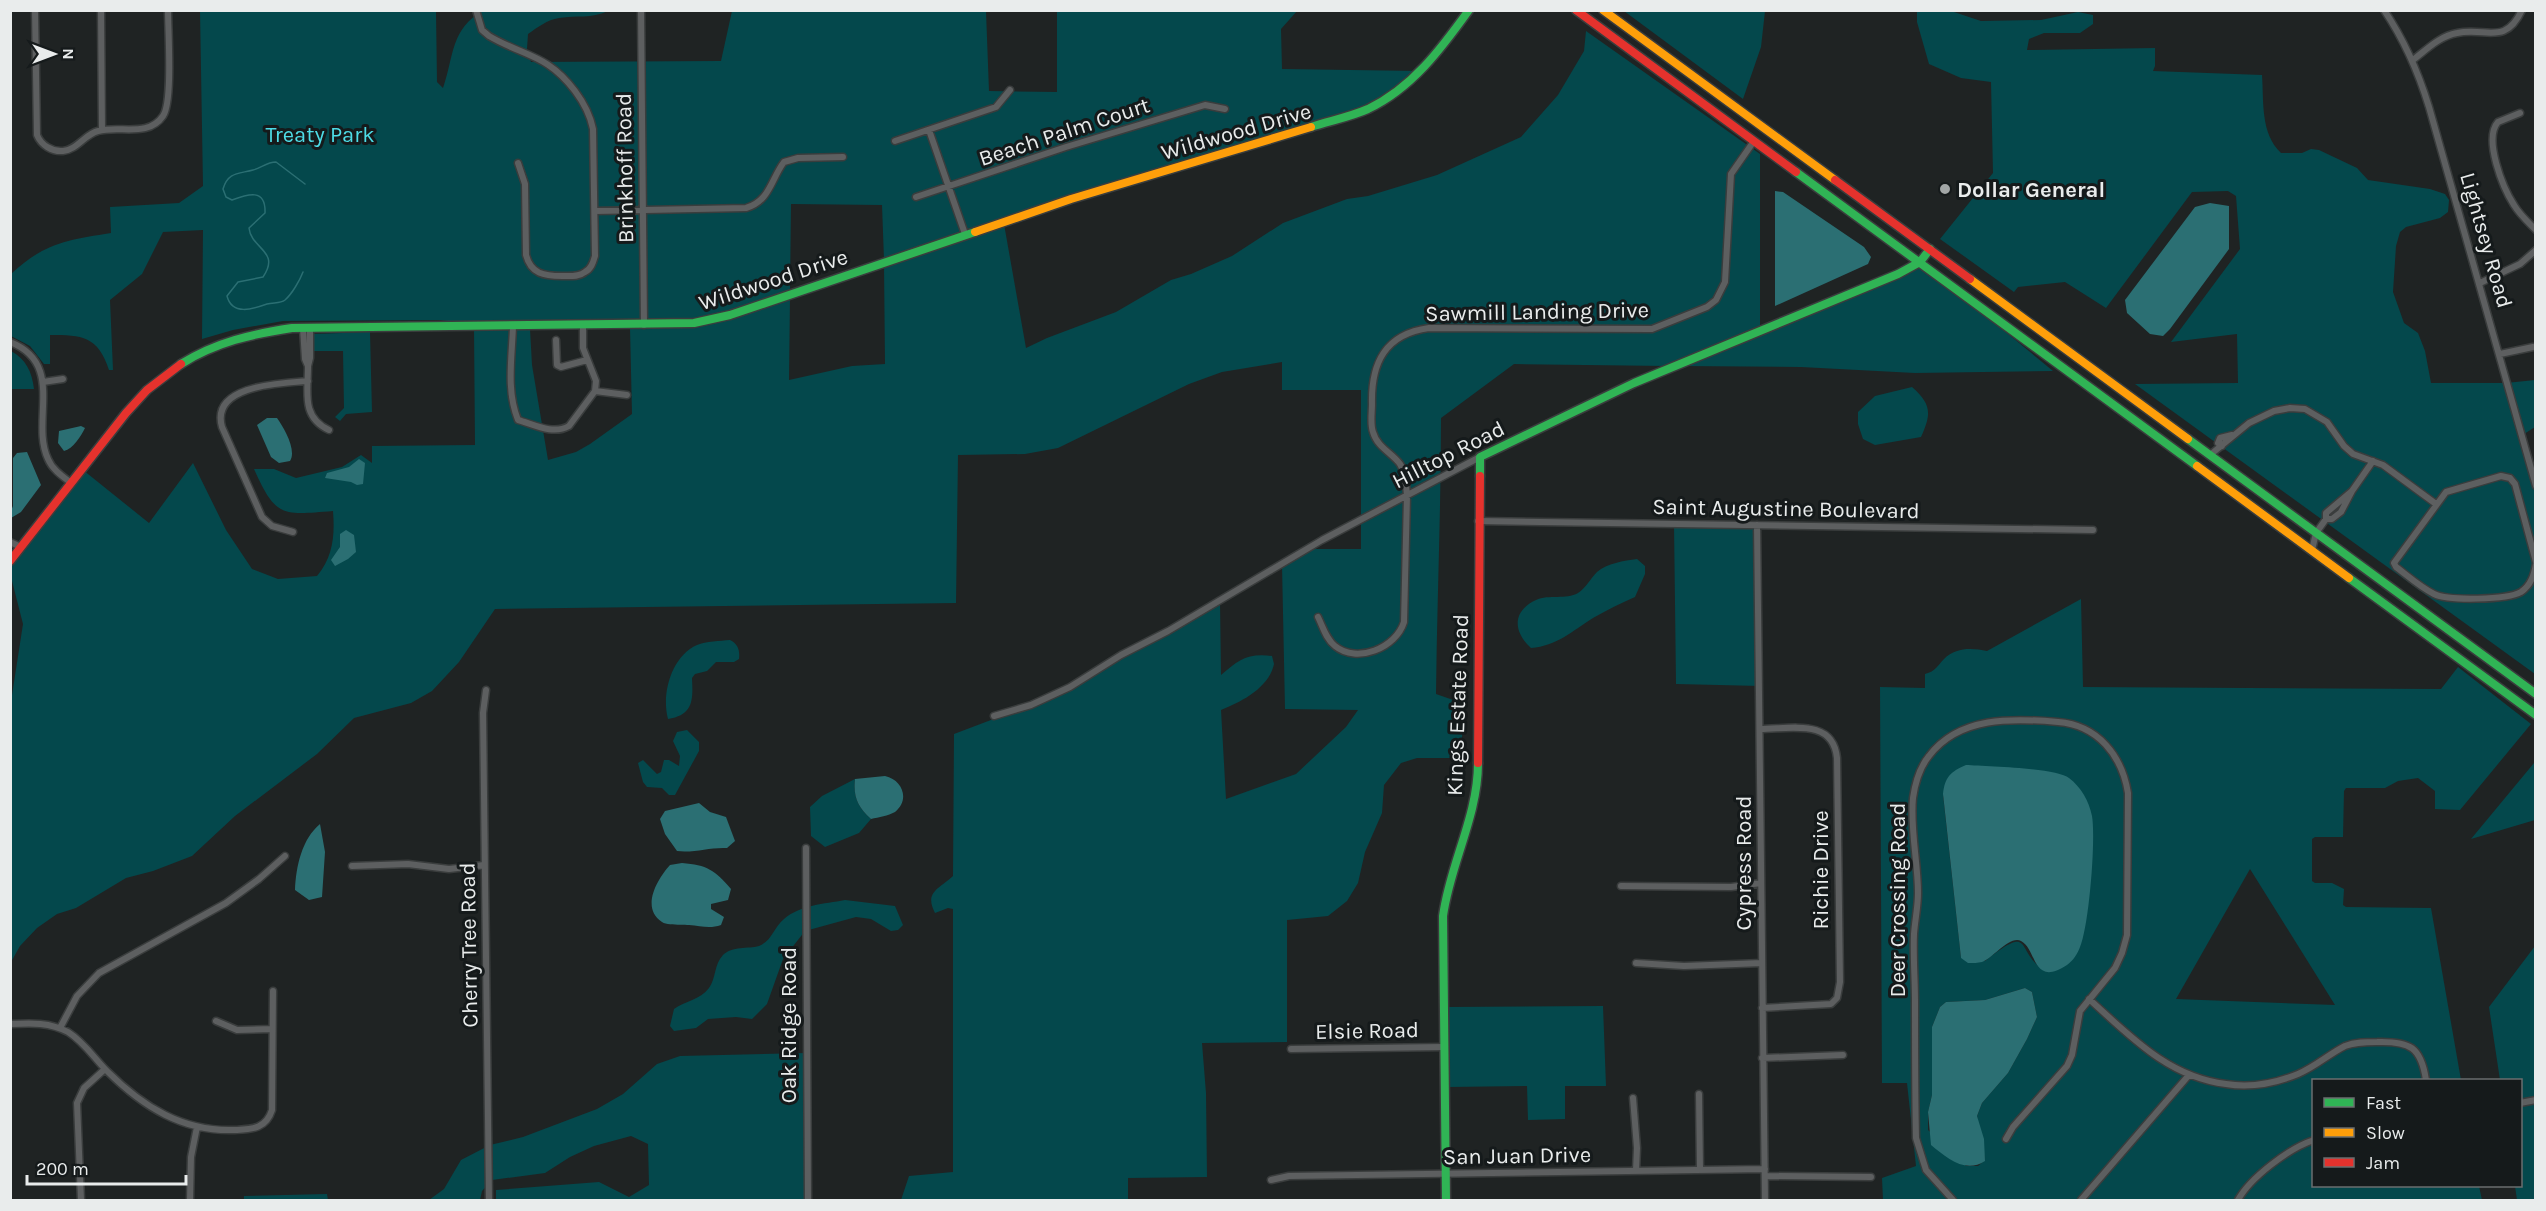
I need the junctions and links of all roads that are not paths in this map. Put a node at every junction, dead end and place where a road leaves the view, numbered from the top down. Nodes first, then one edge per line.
1 (35, 10) edge
2 (101, 10) edge
3 (168, 10) edge
4 (476, 10) edge
5 (641, 10) edge
6 (1469, 10) edge
7 (1576, 10) edge
8 (1603, 10) edge
9 (2384, 10) edge
10 (2522, 10) edge
11 (2414, 60) junction
12 (1010, 90) dead end
13 (1225, 109) dead end
14 (2520, 113) dead end
15 (102, 130) junction
16 (928, 130) junction
17 (895, 141) dead end
18 (1754, 141) junction
19 (843, 158) dead end
20 (518, 163) dead end
21 (949, 187) junction
22 (916, 197) dead end
23 (643, 210) junction
24 (595, 211) junction
25 (2535, 230) edge
26 (965, 234) junction
27 (1930, 249) junction
28 (2535, 250) edge
29 (1920, 262) junction
30 (2480, 283) junction
31 (644, 325) junction
32 (513, 326) junction
33 (583, 326) junction
34 (307, 328) junction
35 (556, 340) dead end
36 (10, 342) edge
37 (2533, 346) dead end
38 (2500, 354) junction
39 (587, 360) junction
40 (63, 379) dead end
41 (308, 381) junction
42 (43, 382) junction
43 (596, 391) junction
44 (627, 395) dead end
45 (329, 430) dead end
46 (2210, 455) junction
47 (1480, 457) junction
48 (2373, 461) junction
49 (70, 482) junction
50 (2535, 486) edge
51 (2352, 492) junction
52 (1407, 496) junction
53 (2436, 504) junction
54 (2326, 519) junction
55 (1478, 521) junction
56 (1756, 525) junction
57 (2094, 530) dead end
58 (293, 532) dead end
59 (2316, 533) junction
60 (10, 542) edge
61 (21, 547) junction
62 (2312, 550) junction
63 (10, 561) edge
64 (2535, 563) edge
65 (1318, 617) dead end
66 (486, 690) dead end
67 (2535, 694) edge
68 (2535, 715) edge
69 (994, 716) dead end
70 (1760, 729) junction
71 (806, 848) dead end
72 (285, 856) dead end
73 (484, 865) junction
74 (352, 866) dead end
75 (1761, 883) junction
76 (1621, 886) dead end
77 (1636, 963) dead end
78 (1762, 963) junction
79 (273, 991) dead end
80 (2089, 999) junction
81 (1762, 1008) junction
82 (216, 1021) dead end
83 (10, 1024) edge
84 (60, 1028) junction
85 (272, 1029) junction
86 (1444, 1047) junction
87 (1291, 1049) dead end
88 (1843, 1055) dead end
89 (1762, 1058) junction
90 (105, 1069) junction
91 (2189, 1075) junction
92 (2426, 1079) edge
93 (1700, 1094) dead end
94 (1633, 1098) dead end
95 (197, 1127) junction
96 (2006, 1139) dead end
97 (2312, 1141) edge
98 (1700, 1170) junction
99 (1635, 1171) junction
100 (1765, 1172) junction
101 (1446, 1174) junction
102 (1871, 1177) dead end
103 (1271, 1180) dead end
104 (81, 1200) edge
105 (190, 1200) edge
106 (489, 1200) edge
107 (808, 1200) edge
108 (1446, 1200) edge
109 (1765, 1200) edge
110 (1953, 1200) edge
111 (2081, 1200) edge
112 (2238, 1200) edge

1 - 15 street
2 - 15 street
3 - 15 street
4 - 24 street
5 - 23 street, Brinkhoff Road
6 - 26 main road, Wildwood Drive
7 - 18 main road
8 - 27 main road
9 - 11 street, Lightsey Road
10 - 11 street
11 - 30 street, Lightsey Road
12 - 16 street
13 - 21 street, Beach Palm Court
14 - 25 street
16 - 17 street
16 - 21 street
18 - 29 main road
18 - 52 street, Sawmill Landing Drive
19 - 23 street
20 - 24 street
21 - 22 street, Beach Palm Court
21 - 26 street
23 - 24 street
23 - 31 street, Brinkhoff Road
26 - 31 main road, Wildwood Drive
27 - 29 main road, Hilltop Road
27 - 46 main road
28 - 30 street
29 - 47 main road, Hilltop Road
29 - 62 main road
30 - 38 street, Lightsey Road
31 - 33 main road, Wildwood Drive
32 - 33 main road, Wildwood Drive
32 - 34 main road, Wildwood Drive
32 - 43 street
33 - 39 street
34 - 41 street
34 - 49 main road, Wildwood Drive
35 - 39 street
36 - 42 street
37 - 38 street
38 - 50 street, Lightsey Road
39 - 43 street
40 - 42 street
41 - 45 street
41 - 58 street
42 - 49 street
43 - 44 street
46 - 48 street
46 - 59 main road
47 - 52 street, Hilltop Road
47 - 55 main road, Kings Estate Road
48 - 51 street
48 - 53 street
49 - 61 main road, Wildwood Drive
51 - 54 street
51 - 54 street
52 - 65 street, Sawmill Landing Drive
52 - 69 street, Hilltop Road
53 - 64 street
53 - 64 street
54 - 59 street
55 - 56 street, Saint Augustine Boulevard
55 - 86 main road, Kings Estate Road
56 - 57 street, Saint Augustine Boulevard
56 - 70 street, Cypress Road
59 - 62 street
59 - 67 main road
60 - 61 street
61 - 63 main road, Wildwood Drive
62 - 68 main road
66 - 73 street, Cherry Tree Road
70 - 75 street, Cypress Road
70 - 81 street, Richie Drive
71 - 107 street, Oak Ridge Road
72 - 84 street
73 - 74 street
73 - 106 street, Cherry Tree Road
75 - 76 street
75 - 78 street, Cypress Road
77 - 78 street
78 - 81 street, Cypress Road
79 - 85 street
80 - 91 street
80 - 96 street, Deer Crossing Road
80 - 110 street, Deer Crossing Road
81 - 89 street, Cypress Road
82 - 85 street
83 - 84 street
84 - 90 street
85 - 95 street
86 - 87 street, Elsie Road
86 - 101 main road, Kings Estate Road
88 - 89 street
89 - 100 street, Cypress Road
90 - 95 street
90 - 104 street
91 - 92 street
91 - 111 street
93 - 98 street
94 - 99 street
95 - 105 street
97 - 112 street
98 - 99 street, San Juan Drive
98 - 100 street, San Juan Drive
99 - 101 street, San Juan Drive
100 - 102 street, San Juan Drive
100 - 109 street, Cypress Road
101 - 103 street, San Juan Drive
101 - 108 main road, Kings Estate Road

